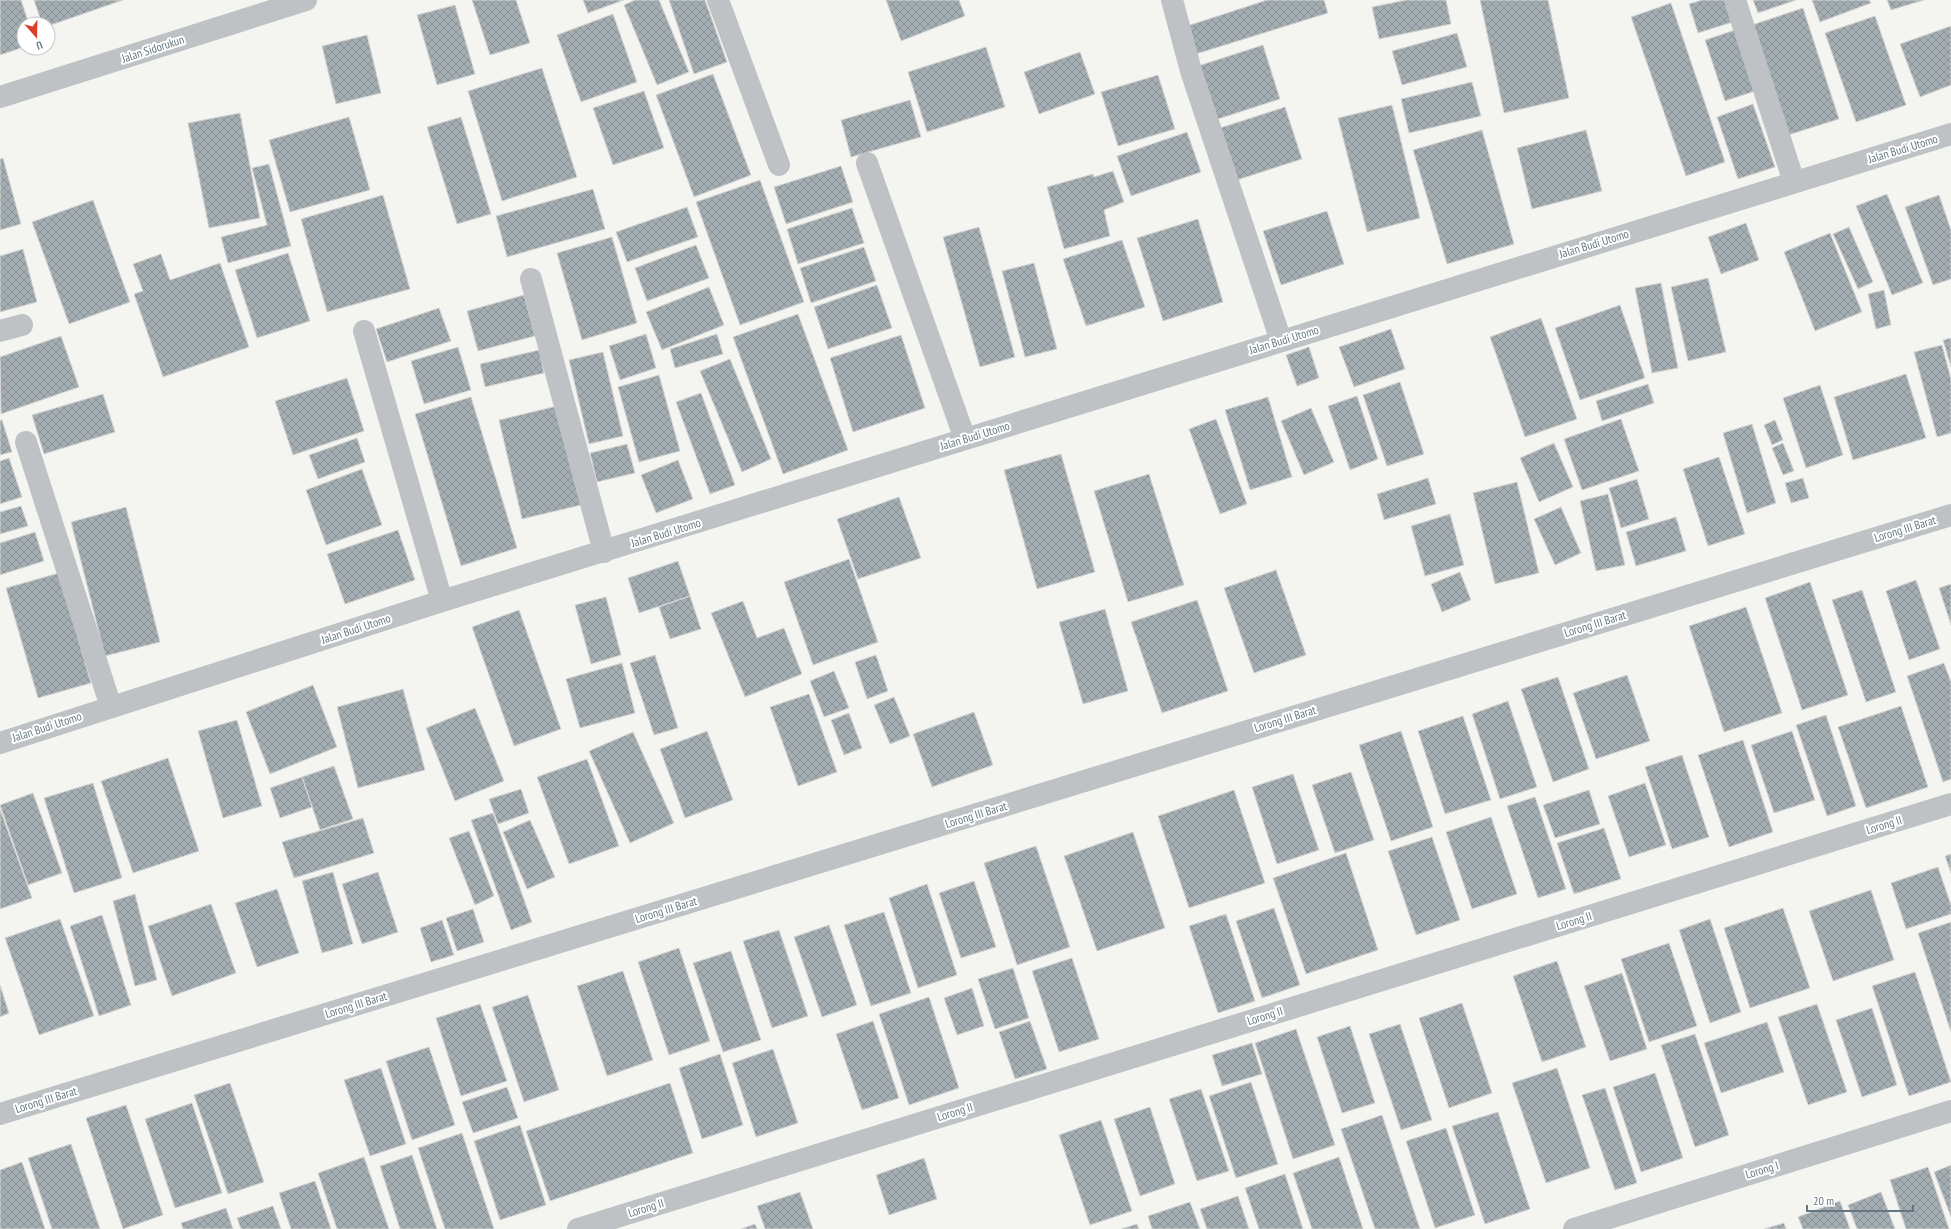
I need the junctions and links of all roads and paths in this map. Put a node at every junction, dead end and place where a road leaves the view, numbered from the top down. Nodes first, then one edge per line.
1 (306, 0) edge
2 (718, 0) edge
3 (1172, 0) edge
4 (1735, 0) edge
5 (0, 97) edge
6 (1951, 134) edge
7 (867, 163) dead end
8 (779, 165) dead end
9 (1794, 182) junction
10 (531, 279) dead end
11 (22, 325) dead end
12 (0, 331) edge
13 (364, 331) dead end
14 (1281, 340) junction
15 (965, 439) junction
16 (26, 442) dead end
17 (1951, 515) edge
18 (604, 552) junction
19 (442, 601) junction
20 (111, 707) junction
21 (0, 743) edge
22 (1951, 804) edge
23 (1951, 1111) edge
24 (0, 1114) edge
25 (578, 1229) edge
26 (1574, 1229) edge

1 - 5 street, Jalan Sidorukun
2 - 8 street
3 - 14 street
4 - 9 street
6 - 9 street, Jalan Budi Utomo
7 - 15 street
9 - 14 street, Jalan Budi Utomo
10 - 18 street
11 - 12 street
13 - 19 street
14 - 15 street, Jalan Budi Utomo
15 - 18 street, Jalan Budi Utomo
16 - 20 street
17 - 24 street, Lorong III Barat
18 - 19 street, Jalan Budi Utomo
19 - 20 street, Jalan Budi Utomo
20 - 21 street, Jalan Budi Utomo
22 - 25 street, Lorong II
23 - 26 street, Lorong I

